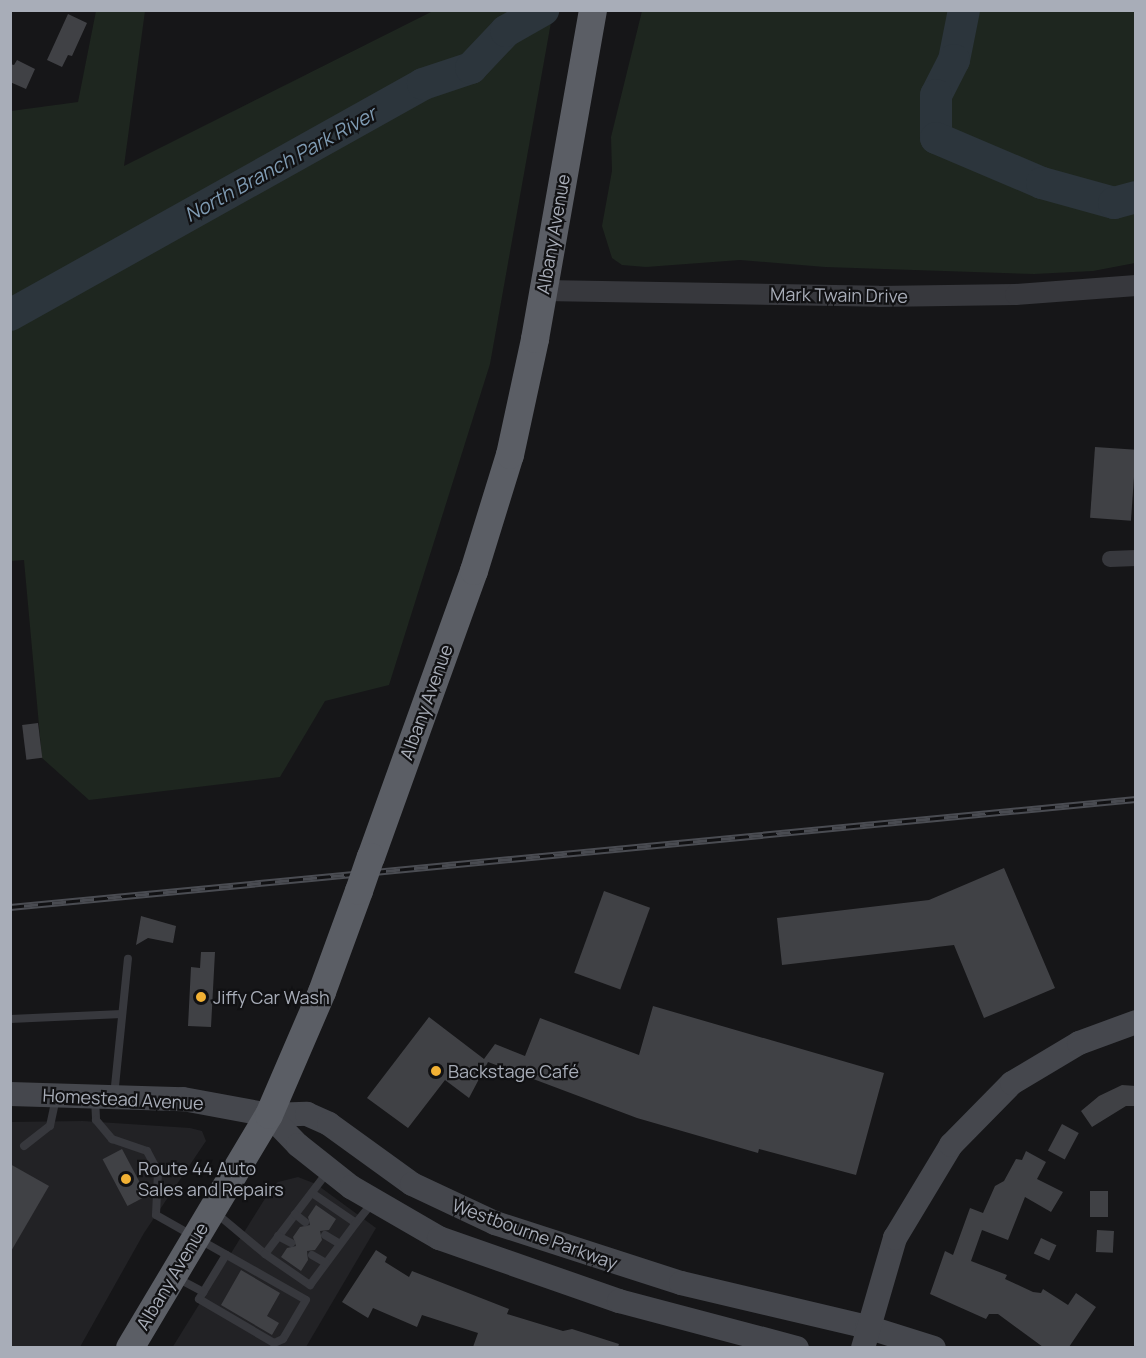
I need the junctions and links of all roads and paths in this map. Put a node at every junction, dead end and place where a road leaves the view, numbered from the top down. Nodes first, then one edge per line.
1 (591, 20) edge
2 (1136, 285) edge
3 (543, 291) junction
4 (1136, 558) edge
5 (1110, 559) dead end
6 (128, 959) dead end
7 (122, 1014) junction
8 (10, 1019) edge
9 (1136, 1022) edge
10 (10, 1094) edge
11 (57, 1094) junction
12 (104, 1096) junction
13 (269, 1115) junction
14 (24, 1146) dead end
15 (329, 1170) junction
16 (312, 1193) junction
17 (374, 1200) junction
18 (212, 1210) junction
19 (295, 1214) junction
20 (305, 1222) dead end
21 (356, 1223) junction
22 (325, 1235) dead end
23 (278, 1236) junction
24 (195, 1238) junction
25 (291, 1242) dead end
26 (340, 1244) junction
27 (580, 1252) junction
28 (265, 1254) junction
29 (225, 1255) junction
30 (312, 1255) dead end
31 (326, 1263) junction
32 (172, 1275) junction
33 (567, 1285) junction
34 (203, 1292) junction
35 (865, 1337) edge
36 (130, 1347) edge
37 (797, 1347) edge
38 (934, 1347) edge

1 - 3 highway, Albany Avenue
2 - 3 street, Mark Twain Drive
3 - 13 highway, Albany Avenue, bridge
4 - 5 street
6 - 7 lane
7 - 8 lane
7 - 12 lane
9 - 35 main road
10 - 11 main road, Homestead Avenue
11 - 12 main road, Homestead Avenue
11 - 14 lane
12 - 13 main road, Homestead Avenue
12 - 24 lane
13 - 15 main road, Westbourne Parkway
13 - 18 highway, Albany Avenue
13 - 27 main road, Westbourne Parkway
15 - 16 lane
15 - 17 main road, Westbourne Parkway
16 - 19 lane
16 - 21 lane
17 - 21 lane
17 - 33 main road, Westbourne Parkway
18 - 24 highway, Albany Avenue
18 - 28 lane
19 - 20 lane
19 - 23 lane
21 - 26 lane
22 - 26 lane
23 - 25 lane
23 - 28 lane
24 - 29 lane
24 - 32 highway, Albany Avenue
26 - 31 lane
27 - 33 main road
27 - 35 main road, Westbourne Parkway
28 - 31 lane
29 - 34 lane
29 - 34 lane
30 - 31 lane
32 - 34 lane
32 - 36 highway, Albany Avenue
33 - 37 main road, Westbourne Parkway
35 - 38 main road, Westbourne Parkway

